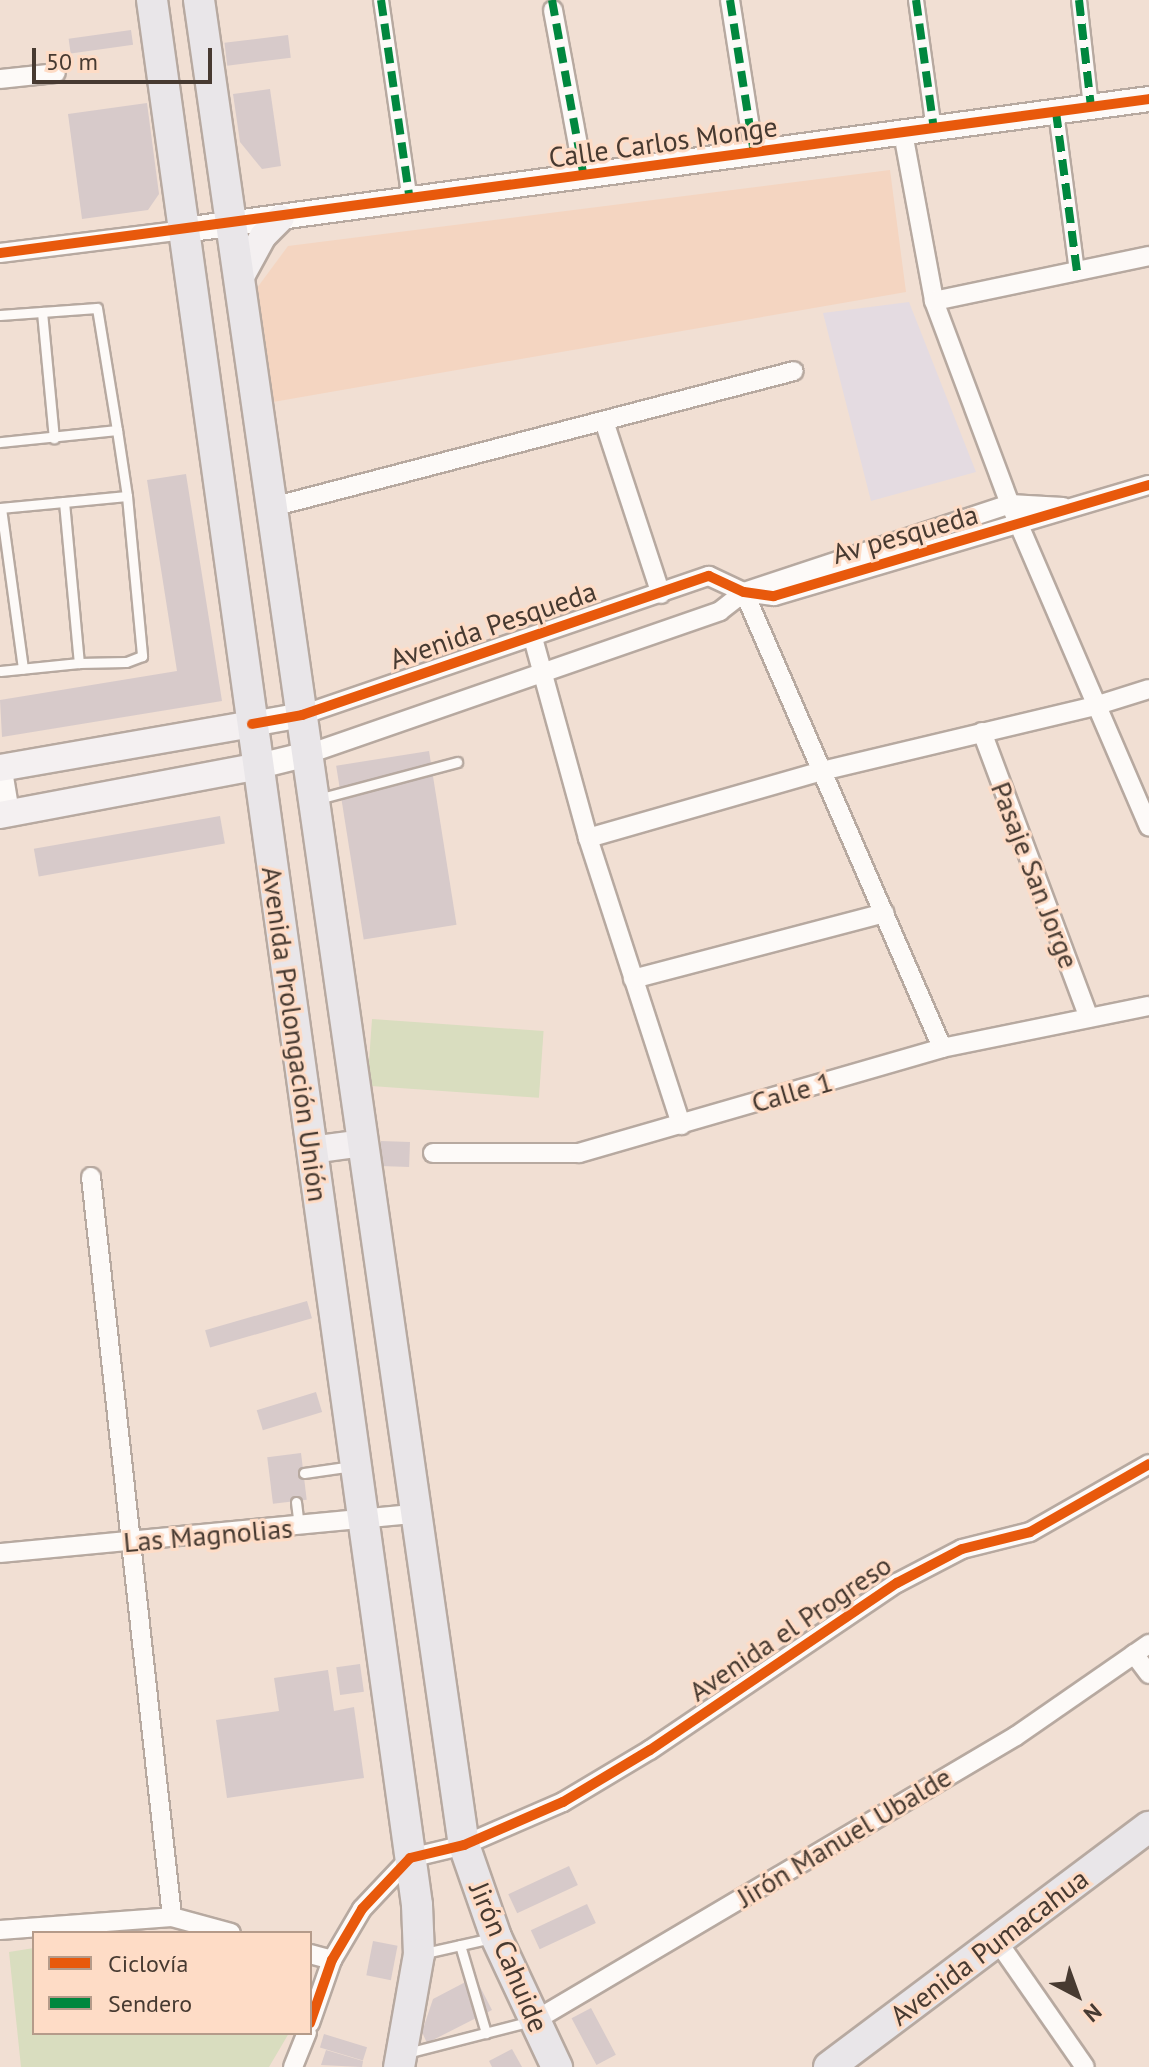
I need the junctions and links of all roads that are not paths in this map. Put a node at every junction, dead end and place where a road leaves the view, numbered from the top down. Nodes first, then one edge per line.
1 (152, 0) edge
2 (199, 0) edge
3 (381, 0) edge
4 (730, 0) edge
5 (916, 0) edge
6 (1079, 0) edge
7 (552, 5) edge
8 (56, 73) dead end
9 (0, 79) edge
10 (1149, 99) edge
11 (1091, 107) junction
12 (1056, 112) junction
13 (934, 129) junction
14 (903, 133) junction
15 (754, 153) junction
16 (584, 177) junction
17 (410, 201) junction
18 (281, 218) junction
19 (232, 225) junction
20 (184, 230) junction
21 (0, 253) edge
22 (1149, 256) edge
23 (1077, 271) junction
24 (239, 280) junction
25 (934, 301) junction
26 (42, 312) junction
27 (0, 315) edge
28 (794, 371) dead end
29 (604, 421) junction
30 (117, 430) junction
31 (54, 438) junction
32 (0, 442) edge
33 (1149, 485) edge
34 (127, 496) junction
35 (64, 502) junction
36 (1010, 504) junction
37 (272, 507) junction
38 (0, 508) edge
39 (1078, 509) junction
40 (1019, 525) junction
41 (744, 592) junction
42 (661, 594) junction
43 (533, 638) junction
44 (79, 663) junction
45 (23, 669) junction
46 (0, 671) edge
47 (542, 674) junction
48 (1149, 689) edge
49 (1098, 705) junction
50 (302, 715) junction
51 (252, 724) junction
52 (982, 732) junction
53 (308, 754) junction
54 (457, 762) dead end
55 (259, 766) junction
56 (0, 769) edge
57 (822, 771) junction
58 (313, 801) junction
59 (3, 814) edge
60 (1149, 826) edge
61 (588, 838) junction
62 (884, 913) junction
63 (633, 979) junction
64 (1149, 1006) edge
65 (1089, 1018) junction
66 (942, 1048) junction
67 (681, 1125) junction
68 (363, 1143) junction
69 (311, 1150) junction
70 (433, 1153) dead end
71 (91, 1177) dead end
72 (1149, 1464) edge
73 (355, 1465) junction
74 (304, 1473) dead end
75 (296, 1502) dead end
76 (416, 1514) junction
77 (363, 1521) junction
78 (299, 1527) junction
79 (131, 1542) junction
80 (0, 1553) edge
81 (1142, 1649) edge
82 (1149, 1674) edge
83 (1149, 1827) edge
84 (464, 1845) junction
85 (410, 1858) junction
86 (172, 1917) junction
87 (0, 1930) edge
88 (224, 1931) edge
89 (496, 1937) junction
90 (998, 1942) junction
91 (460, 1945) junction
92 (419, 1954) junction
93 (312, 1955) edge
94 (332, 1960) junction
95 (312, 2017) edge
96 (534, 2021) junction
97 (486, 2033) junction
98 (306, 2035) edge
99 (401, 2060) edge
100 (293, 2067) edge
101 (557, 2067) edge
102 (829, 2067) edge
103 (1085, 2067) edge

1 - 20 main road, Avenida Prolongación Unión
2 - 19 main road, Avenida Prolongación Unión
3 - 17 street
4 - 15 street
5 - 13 street
6 - 11 street
7 - 16 street
8 - 9 street
10 - 11 street, Calle Carlos Monge
11 - 12 street, Calle Carlos Monge
12 - 13 street, Calle Carlos Monge
12 - 23 street
13 - 14 street, Calle Carlos Monge
14 - 15 street, Calle Carlos Monge
14 - 25 street
15 - 16 street, Calle Carlos Monge
16 - 17 street, Calle Carlos Monge
17 - 18 street, Calle Carlos Monge
18 - 19 street, Calle Carlos Monge
18 - 24 main road
19 - 20 street, Calle Carlos Monge
19 - 24 main road, Avenida Prolongación Unión
20 - 21 street
20 - 51 main road, Avenida Prolongación Unión
22 - 23 street
23 - 25 street
24 - 37 main road, Avenida Prolongación Unión
25 - 36 street
26 - 27 lane
26 - 30 lane
26 - 31 lane
28 - 29 street
29 - 37 street
29 - 42 street
30 - 31 lane
30 - 34 lane
31 - 32 lane
33 - 39 street
34 - 35 lane
34 - 44 lane
35 - 38 lane
35 - 44 lane
36 - 39 street
36 - 40 street
36 - 41 street
37 - 50 main road, Avenida Prolongación Unión
38 - 45 lane
39 - 40 street, Av pesqueda
40 - 41 street, Av pesqueda
40 - 49 street
41 - 42 street, Avenida Pesqueda
41 - 47 street
41 - 57 street
42 - 43 street, Avenida Pesqueda
43 - 47 street
43 - 50 street, Avenida Pesqueda
44 - 45 lane
45 - 46 lane
47 - 53 street
47 - 61 street
48 - 49 street
49 - 52 street
49 - 60 street
50 - 51 street, Avenida Pesqueda
50 - 53 main road, Avenida Prolongación Unión
51 - 55 main road, Avenida Prolongación Unión
51 - 56 main road, Avenida Pesqueda
52 - 57 street
52 - 65 street, Pasaje San Jorge
53 - 55 street
53 - 58 main road, Avenida Prolongación Unión
54 - 58 lane
55 - 59 main road
55 - 69 main road, Avenida Prolongación Unión
56 - 59 street
57 - 61 street
57 - 62 street
58 - 68 main road, Avenida Prolongación Unión
61 - 63 street
62 - 63 street
62 - 66 street
63 - 67 street
64 - 65 street, Calle 1
65 - 66 street, Calle 1
66 - 67 street, Calle 1
67 - 70 street, Calle 1
68 - 69 main road
68 - 76 main road, Avenida Prolongación Unión
69 - 73 main road, Avenida Prolongación Unión
71 - 79 street
72 - 84 street, Avenida el Progreso
73 - 74 lane
73 - 77 main road, Avenida Prolongación Unión
75 - 78 lane
76 - 77 street, Las Magnolias
76 - 84 main road, Avenida Prolongación Unión
77 - 78 street, Las Magnolias
77 - 85 main road, Avenida Prolongación Unión
78 - 79 street, Las Magnolias
79 - 80 street, Las Magnolias
79 - 86 street
81 - 82 street
81 - 96 street, Jirón Manuel Ubalde
83 - 90 main road, Avenida Pumacahua
84 - 85 street, Avenida el Progreso
84 - 89 main road, Jirón Cahuide
85 - 92 main road, Avenida Prolongación Unión
85 - 94 street
86 - 87 street
86 - 88 street
89 - 91 lane
89 - 96 main road, Jirón Cahuide
90 - 102 main road, Avenida Pumacahua
90 - 103 street
91 - 92 lane
91 - 97 lane
92 - 99 main road, Avenida Prolongación Unión
93 - 94 street
94 - 95 street
96 - 97 lane
96 - 101 main road, Jirón Cahuide
97 - 99 lane
98 - 100 street

